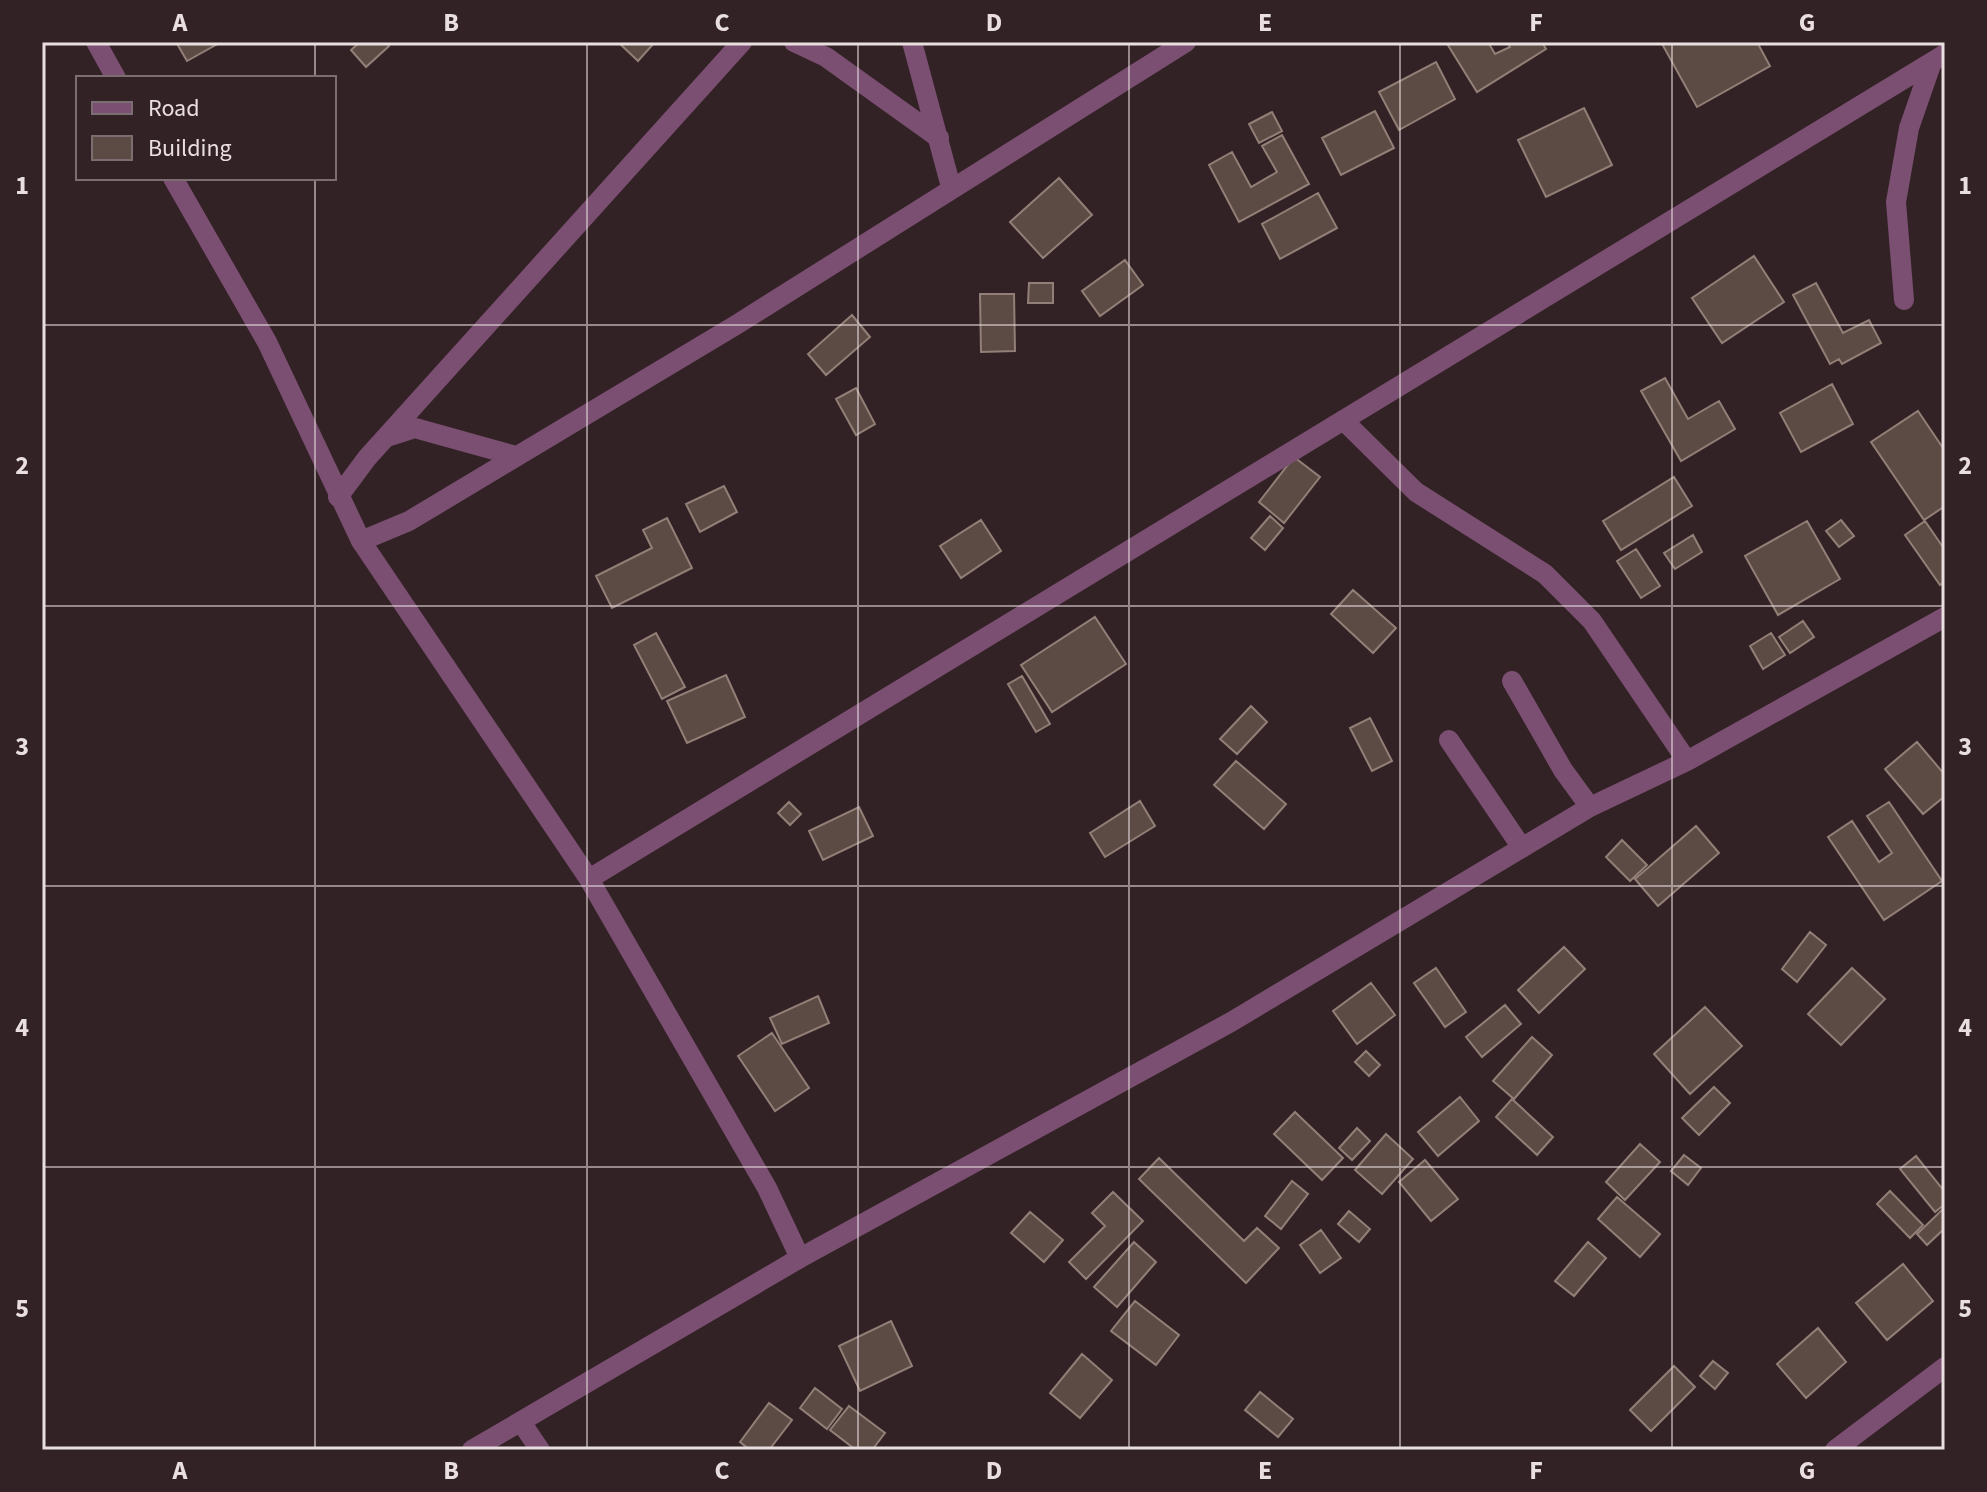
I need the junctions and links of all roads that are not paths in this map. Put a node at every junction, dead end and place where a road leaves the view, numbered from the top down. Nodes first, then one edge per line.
1 (96, 42) edge
2 (742, 42) edge
3 (794, 42) edge
4 (912, 42) edge
5 (1186, 42) edge
6 (1938, 58) edge
7 (115, 76) edge
8 (939, 138) junction
9 (174, 180) edge
10 (951, 187) junction
11 (1904, 300) dead end
12 (1343, 420) junction
13 (386, 437) junction
14 (516, 456) junction
15 (338, 497) junction
16 (361, 541) junction
17 (1945, 617) edge
18 (1512, 681) dead end
19 (1449, 740) dead end
20 (1687, 761) junction
21 (1590, 807) junction
22 (1522, 848) junction
23 (589, 879) junction
24 (800, 1258) junction
25 (1945, 1367) edge
26 (521, 1422) junction
27 (472, 1450) edge
28 (540, 1450) edge
29 (1835, 1450) edge

1 - 7 street
2 - 13 street
3 - 8 street
4 - 8 street
5 - 10 street
6 - 11 street
6 - 12 street
8 - 10 street
9 - 15 street
10 - 14 street
12 - 20 street
12 - 23 street
13 - 14 street
13 - 15 street
14 - 16 street
15 - 16 street
16 - 23 street
17 - 20 street
18 - 21 street
19 - 22 street
20 - 21 street
21 - 22 street
22 - 24 street
23 - 24 street
24 - 26 street
25 - 29 street
26 - 27 street
26 - 28 street

